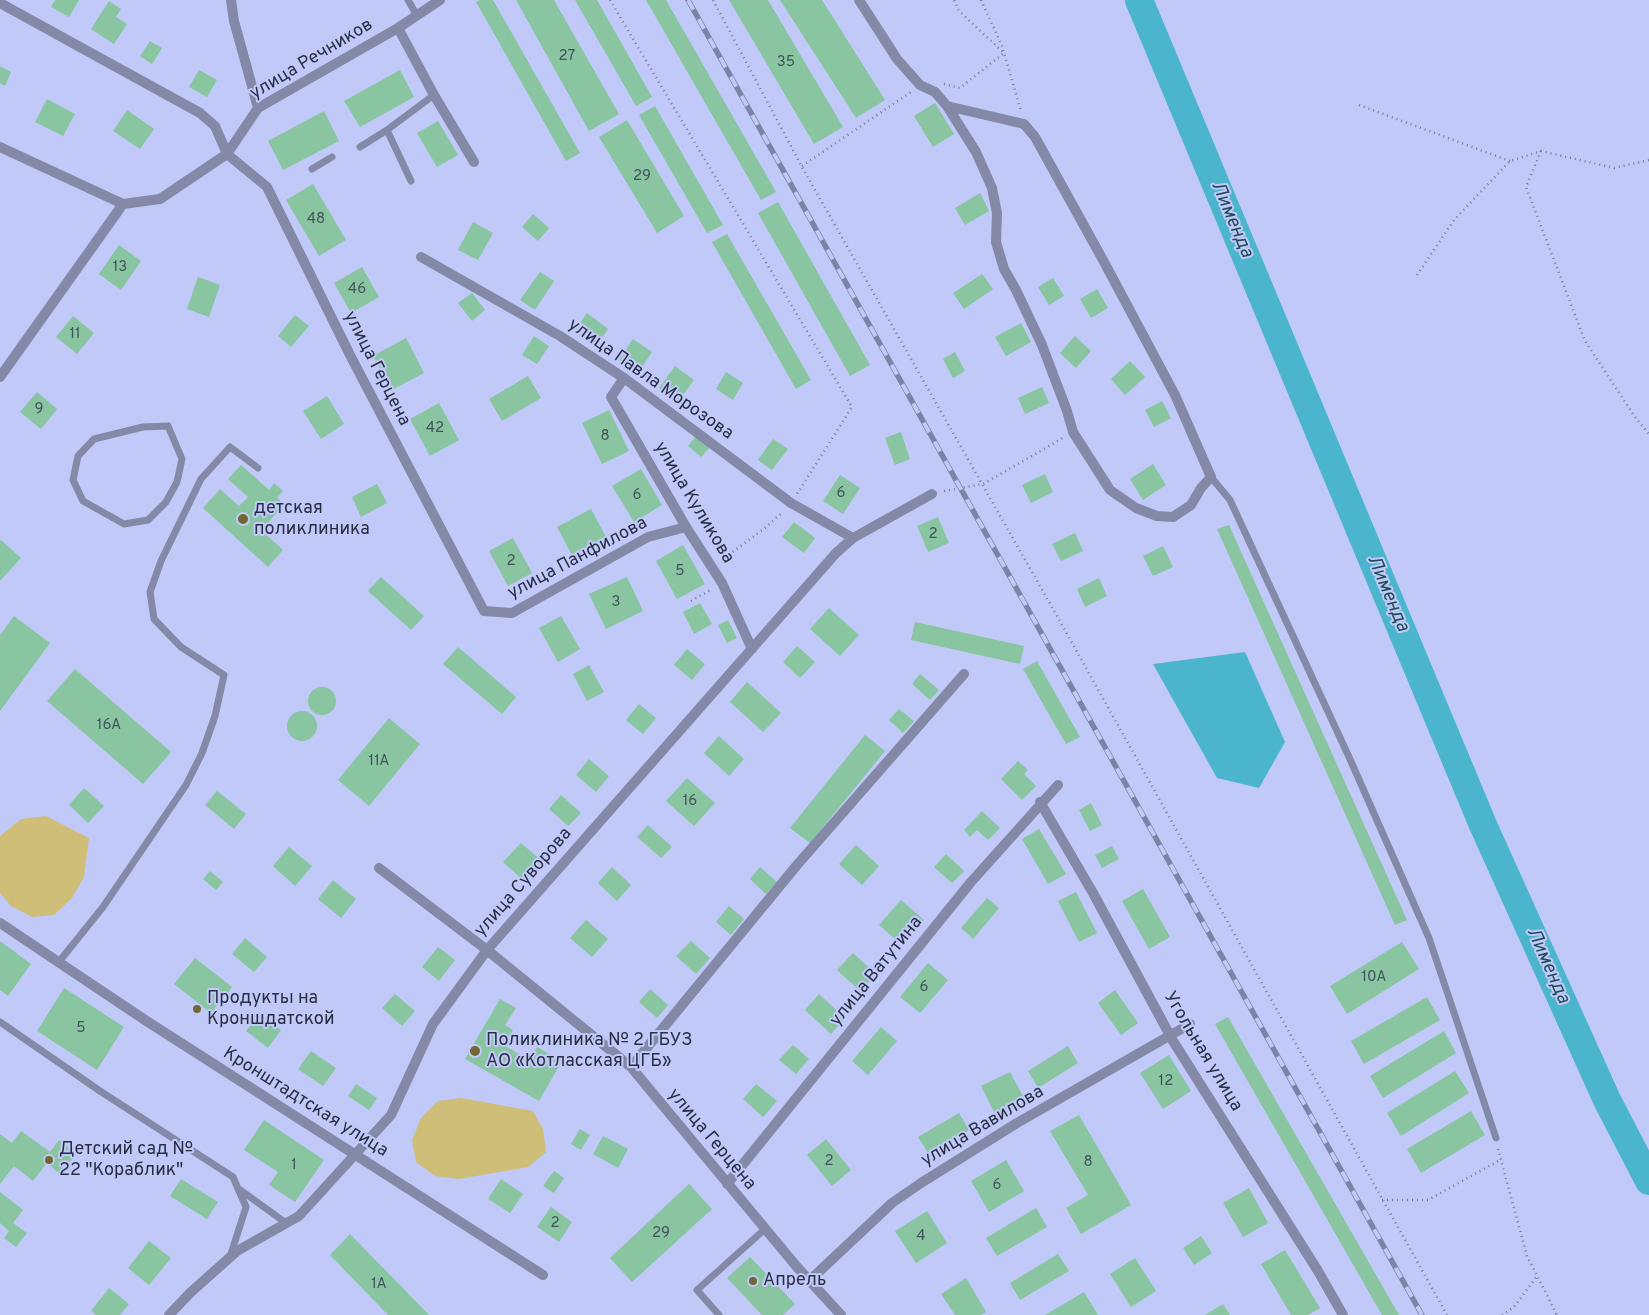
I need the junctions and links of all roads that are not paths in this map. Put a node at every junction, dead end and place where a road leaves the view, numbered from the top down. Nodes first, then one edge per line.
1 (231, 0) edge
2 (408, 0) edge
3 (440, 0) edge
4 (859, 0) edge
5 (0, 3) edge
6 (416, 14) junction
7 (398, 28) junction
8 (434, 95) junction
9 (947, 106) junction
10 (258, 108) junction
11 (387, 130) junction
12 (360, 146) dead end
13 (0, 147) edge
14 (227, 154) junction
15 (332, 157) dead end
16 (474, 162) dead end
17 (312, 169) dead end
18 (411, 181) dead end
19 (123, 204) junction
20 (422, 257) dead end
21 (0, 377) edge
22 (624, 378) junction
23 (168, 426) joint
24 (258, 468) dead end
25 (1211, 477) junction
26 (932, 494) road end
27 (686, 527) junction
28 (853, 538) junction
29 (484, 610) joint
30 (752, 649) junction
31 (964, 674) dead end
32 (1058, 785) dead end
33 (1040, 802) junction
34 (379, 868) dead end
35 (0, 923) edge
36 (487, 950) junction
37 (58, 963) junction
38 (0, 1022) edge
39 (1190, 1024) dead end
40 (1170, 1036) junction
41 (631, 1067) junction
42 (1496, 1138) road end
43 (356, 1154) junction
44 (727, 1184) junction
45 (238, 1188) junction
46 (286, 1223) junction
47 (765, 1229) junction
48 (230, 1257) junction
49 (543, 1275) dead end
50 (809, 1281) junction
51 (169, 1315) edge
52 (719, 1315) edge
53 (841, 1315) edge
54 (1343, 1315) edge

1 - 10 street
2 - 6 lane
3 - 6 street, улица Речников
4 - 9 street
5 - 14 street
6 - 7 street, улица Речников
7 - 8 street
7 - 10 street, улица Речников
8 - 11 lane
8 - 16 street
9 - 25 street
9 - 25 street
10 - 14 street, улица Речников
11 - 12 lane
11 - 18 lane
13 - 19 street
14 - 19 street, улица Речников
14 - 29 street, улица Герцена
15 - 17 lane
19 - 21 street
20 - 22 street, улица Павла Морозова
22 - 27 street, улица Куликова
22 - 28 street, улица Павла Морозова
23 - 23 lane
24 - 37 lane
25 - 42 lane
26 - 28 street, улица Суворова
27 - 29 street, улица Панфилова
27 - 30 street, улица Куликова
28 - 30 street, улица Суворова
30 - 36 street, улица Суворова
31 - 41 street
32 - 33 street, улица Ватутина
33 - 40 street, Угольная улица
33 - 44 street, улица Ватутина
34 - 36 street, улица Герцена
35 - 37 street, Кронштадтская улица
36 - 41 street, улица Герцена
36 - 43 street, улица Суворова
37 - 43 street, Кронштадтская улица
38 - 45 lane
39 - 40 street, улица Вавилова
40 - 50 street, улица Вавилова
40 - 54 street, Угольная улица
41 - 44 street, улица Герцена
43 - 46 street, улица Суворова
43 - 49 street, Кронштадтская улица
44 - 47 street, улица Герцена
45 - 46 lane
45 - 48 lane
46 - 48 street, улица Суворова
47 - 50 street, улица Герцена
47 - 52 lane
48 - 51 street, улица Суворова
50 - 53 street, улица Герцена

